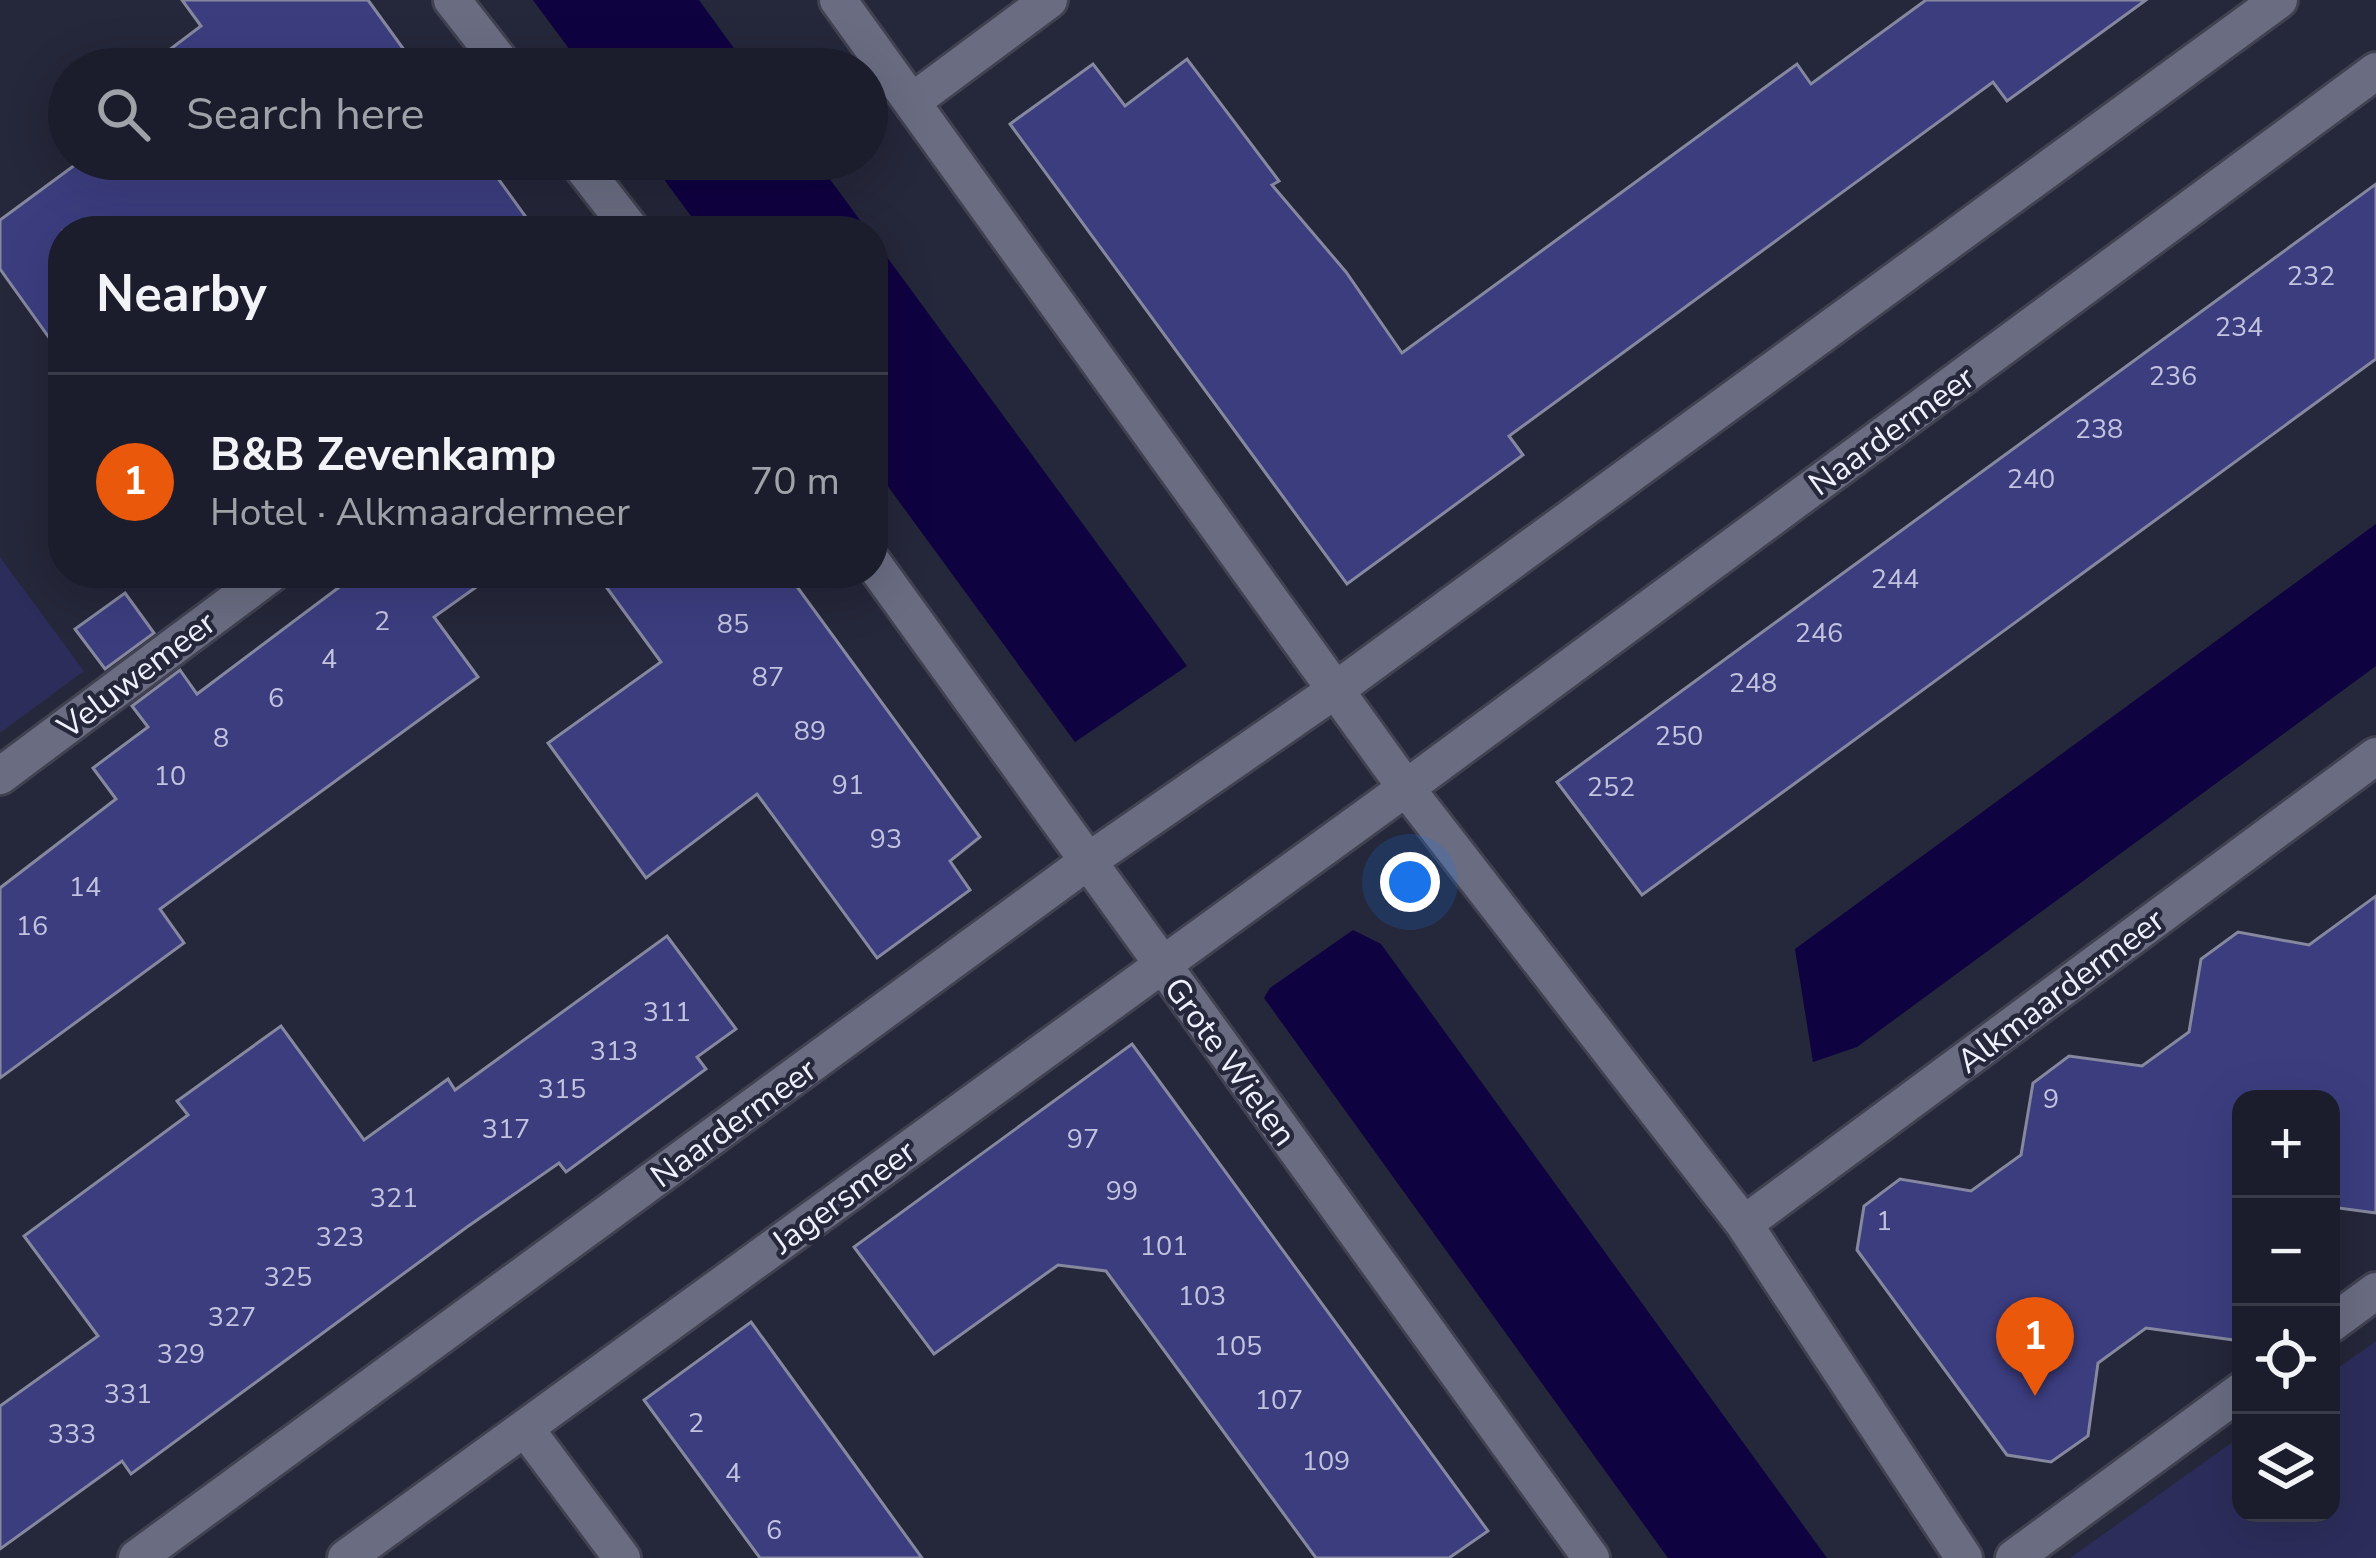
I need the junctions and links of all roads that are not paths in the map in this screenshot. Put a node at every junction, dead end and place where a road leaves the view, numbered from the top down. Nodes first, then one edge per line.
1 (452, 0) edge
2 (838, 0) edge
3 (1049, 0) edge
4 (2278, 0) edge
5 (490, 48) edge
6 (874, 48) edge
7 (888, 67) edge
8 (2376, 70) edge
9 (913, 101) junction
10 (592, 180) edge
11 (620, 216) edge
12 (888, 584) edge
13 (252, 588) edge
14 (1334, 691) junction
15 (2376, 756) edge
16 (0, 776) edge
17 (1406, 788) junction
18 (1088, 862) junction
19 (1162, 964) junction
20 (1744, 1224) junction
21 (2376, 1291) edge
22 (2340, 1317) edge
23 (2232, 1398) edge
24 (525, 1428) junction
25 (137, 1558) edge
26 (346, 1558) edge
27 (622, 1558) edge
28 (1591, 1558) edge
29 (1964, 1558) edge
30 (2014, 1558) edge

1 - 5 street
2 - 6 street
3 - 9 street
4 - 14 street, Naardermeer
7 - 9 street
8 - 17 street, Naardermeer
9 - 14 street
10 - 11 street
12 - 18 street, Grote Wielen
13 - 16 street, Veluwemeer
14 - 17 street
14 - 18 street, Naardermeer
15 - 20 street, Alkmaardermeer
17 - 19 street, Naardermeer
17 - 20 street
18 - 19 street, Grote Wielen
18 - 25 street, Naardermeer
19 - 24 street, Jagersmeer
19 - 28 street, Grote Wielen
20 - 29 street
21 - 22 street
23 - 30 street
24 - 26 street, Jagersmeer
24 - 27 street

